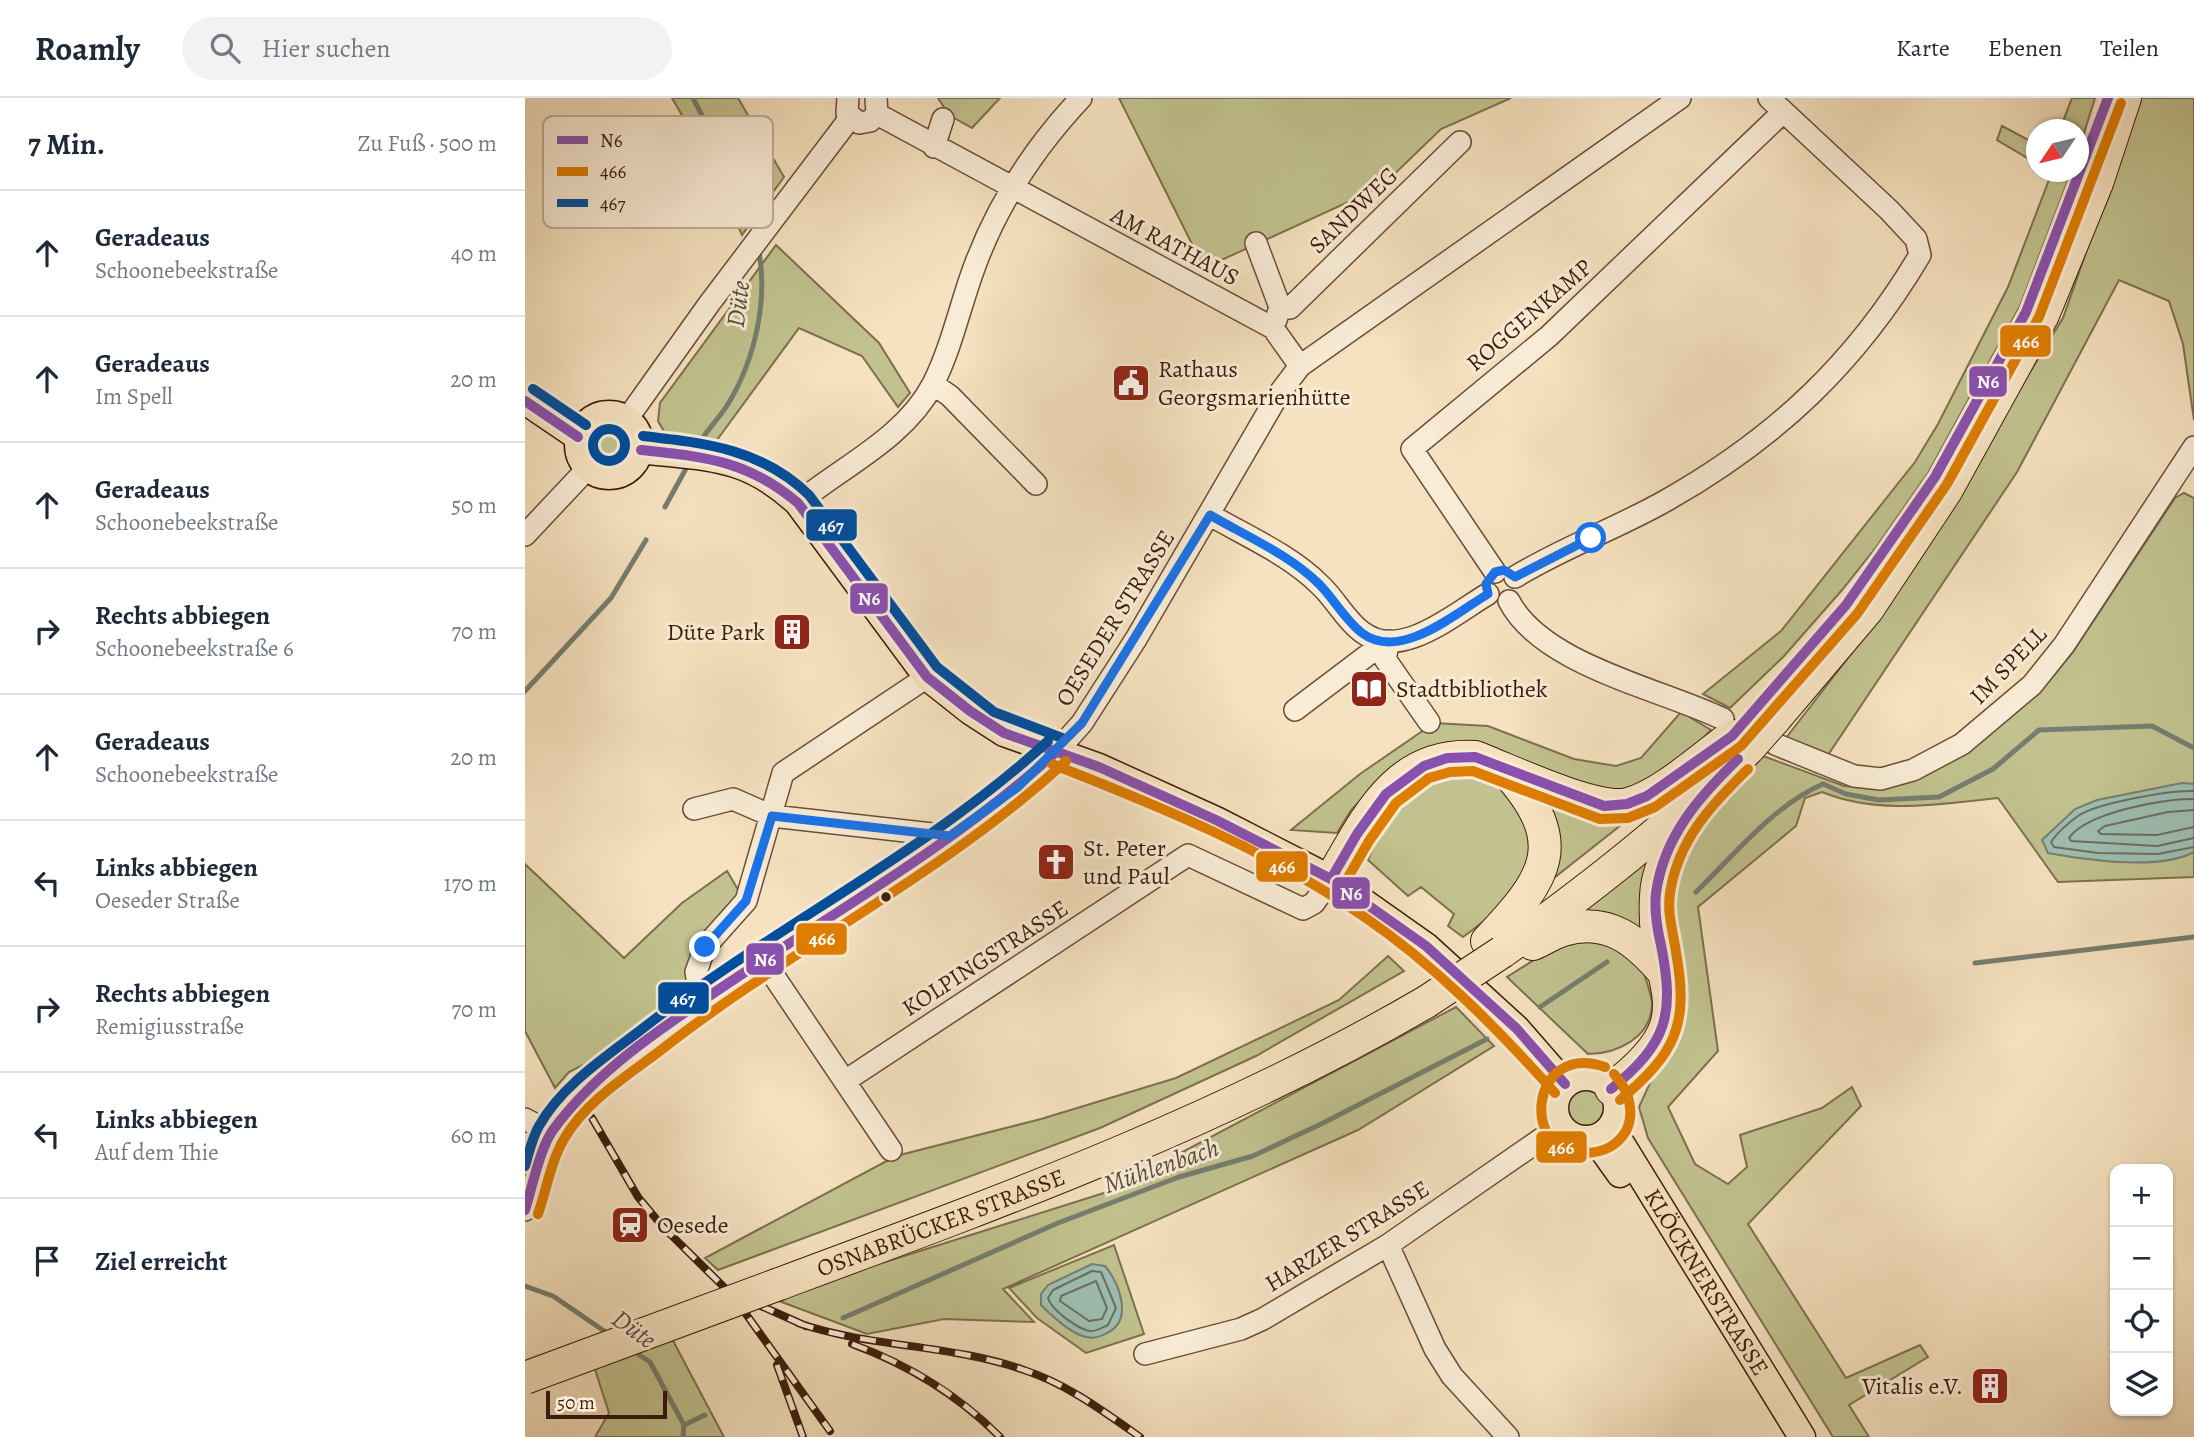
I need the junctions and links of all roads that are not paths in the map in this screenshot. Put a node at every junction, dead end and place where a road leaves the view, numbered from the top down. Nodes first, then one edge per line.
1 (1081, 98) edge
2 (2108, 98) edge
3 (2125, 98) edge
4 (1669, 101) edge
5 (1776, 105) edge
6 (877, 106) edge
7 (849, 108) edge
8 (943, 119) dead end
9 (1460, 142) dead end
10 (934, 147) junction
11 (1011, 189) junction
12 (773, 218) edge
13 (766, 228) edge
14 (1256, 243) dead end
15 (1279, 307) junction
16 (1273, 328) junction
17 (1300, 366) junction
18 (933, 384) junction
19 (525, 401) edge
20 (627, 419) junction
21 (578, 437) junction
22 (2194, 447) edge
23 (641, 450) junction
24 (588, 468) junction
25 (1036, 484) dead end
26 (797, 503) junction
27 (1210, 515) junction
28 (525, 534) edge
29 (1505, 574) junction
30 (1488, 594) junction
31 (1509, 601) junction
32 (1391, 640) junction
33 (927, 677) junction
34 (1295, 710) dead end
35 (1429, 722) dead end
36 (1751, 730) junction
37 (1057, 751) junction
38 (1503, 767) junction
39 (1695, 802) junction
40 (694, 809) dead end
41 (772, 816) junction
42 (950, 836) junction
43 (1331, 879) junction
44 (1494, 947) junction
45 (763, 960) junction
46 (1667, 976) junction
47 (708, 997) junction
48 (845, 1081) junction
49 (1565, 1084) junction
50 (1611, 1089) junction
51 (525, 1119) edge
52 (1560, 1126) junction
53 (551, 1133) junction
54 (1603, 1133) junction
55 (891, 1150) dead end
56 (525, 1210) edge
57 (1388, 1245) junction
58 (777, 1275) junction
59 (1145, 1354) dead end
60 (525, 1359) edge
61 (525, 1378) edge
62 (1509, 1437) edge
63 (1782, 1437) edge
64 (1802, 1437) edge

1 - 11 street
2 - 36 highway, OSNABRÜCKER STRASSE
3 - 36 highway, OSNABRÜCKER STRASSE
4 - 17 street, OESEDER STRASSE
5 - 29 street, ROGGENKAMP
5 - 29 street
6 - 7 street
6 - 10 street, AM RATHAUS
7 - 12 street
8 - 10 street
9 - 15 street, SANDWEG
10 - 11 street, AM RATHAUS
11 - 16 street, AM RATHAUS
11 - 18 street
13 - 20 street
14 - 15 street
15 - 16 street
16 - 17 street, AM RATHAUS
17 - 27 street, OESEDER STRASSE
18 - 25 street
18 - 26 street
19 - 21 main road
20 - 21 main road
20 - 23 main road
21 - 24 main road
22 - 36 street, IM SPELL
23 - 24 main road
23 - 26 main road
24 - 28 street
26 - 33 main road
27 - 32 street
27 - 37 street, OESEDER STRASSE
29 - 30 street
29 - 31 street
30 - 31 street
30 - 32 street
31 - 36 street, IM SPELL
32 - 34 street
32 - 35 street
33 - 37 main road
33 - 41 street
36 - 38 highway
36 - 39 highway, OSNABRÜCKER STRASSE
36 - 44 highway, OSNABRÜCKER STRASSE
37 - 42 street, OESEDER STRASSE
37 - 43 main road
38 - 43 highway
38 - 44 highway
39 - 44 highway, OSNABRÜCKER STRASSE
39 - 46 highway
40 - 41 street
41 - 42 street
41 - 47 street
42 - 45 street, OESEDER STRASSE
43 - 48 street, KOLPINGSTRASSE
43 - 49 main road
44 - 46 highway
44 - 58 highway, OSNABRÜCKER STRASSE, bridge
45 - 47 street, OESEDER STRASSE
45 - 48 street
46 - 50 highway
47 - 53 street, OESEDER STRASSE
48 - 55 street
49 - 50 main road
49 - 52 main road
50 - 54 main road
51 - 53 street
52 - 54 main road
52 - 57 street, HARZER STRASSE
53 - 56 street, OESEDER STRASSE
54 - 63 main road, KLÖCKNERSTRASSE
54 - 64 main road, KLÖCKNERSTRASSE
57 - 59 street, HARZER STRASSE
57 - 62 street
58 - 60 highway, OSNABRÜCKER STRASSE
58 - 61 highway, OSNABRÜCKER STRASSE, bridge

